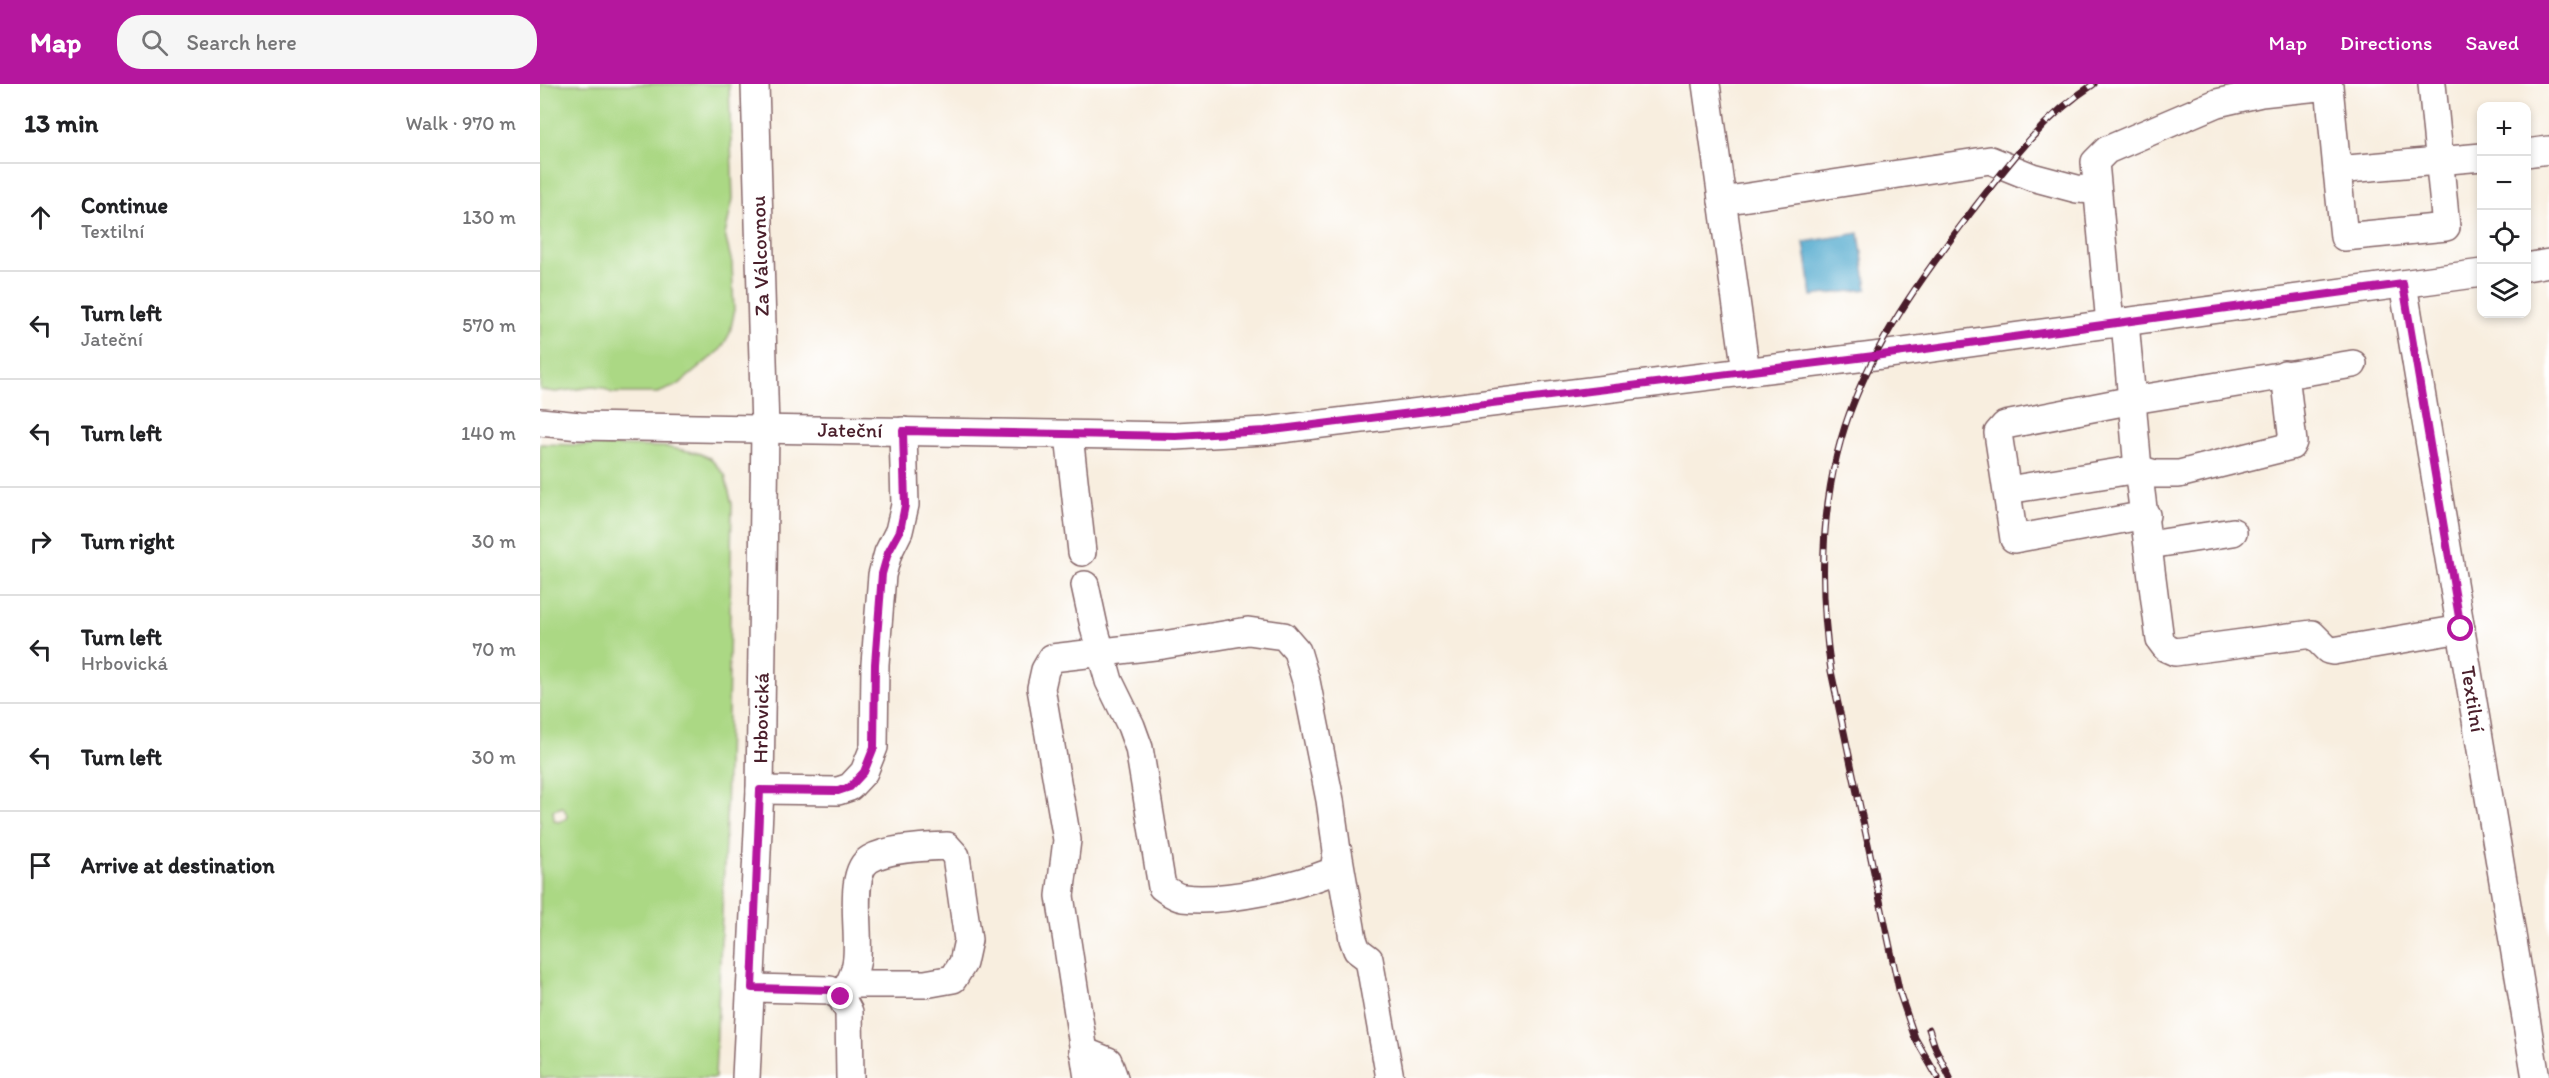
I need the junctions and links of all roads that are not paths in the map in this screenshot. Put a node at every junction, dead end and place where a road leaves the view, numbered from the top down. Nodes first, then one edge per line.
1 (755, 84) edge
2 (1706, 84) edge
3 (2432, 84) edge
4 (2549, 150) edge
5 (2531, 152) edge
6 (2477, 157) edge
7 (2440, 161) junction
8 (2337, 170) junction
9 (2096, 190) junction
10 (1722, 201) junction
11 (2549, 264) edge
12 (2531, 266) edge
13 (2477, 274) edge
14 (2403, 284) junction
15 (2118, 322) junction
16 (2353, 364) dead end
17 (1746, 372) junction
18 (2285, 374) junction
19 (2133, 400) junction
20 (540, 422) edge
21 (765, 429) junction
22 (903, 431) junction
23 (1069, 435) junction
24 (2138, 468) junction
25 (2008, 490) junction
26 (2146, 515) junction
27 (2233, 532) dead end
28 (2149, 544) junction
29 (1082, 552) dead end
30 (1085, 585) dead end
31 (2461, 629) junction
32 (1101, 652) junction
33 (760, 790) junction
34 (1337, 851) junction
35 (752, 988) junction
36 (845, 991) junction
37 (1083, 1051) junction
38 (746, 1078) edge
39 (850, 1078) edge
40 (1088, 1078) edge
41 (1114, 1078) edge
42 (1390, 1078) edge
43 (2536, 1078) edge

1 - 21 street, Za Válcovnou
2 - 10 street
3 - 7 street
4 - 5 street
6 - 7 street
7 - 8 street
7 - 8 street
8 - 9 street
9 - 10 street
9 - 15 street
10 - 17 street
11 - 12 street
13 - 14 street, Jateční
14 - 15 street, Jateční
14 - 31 street, Textilní
15 - 17 street, Jateční
15 - 19 street
16 - 18 street
17 - 23 street, Jateční
18 - 19 street
18 - 24 street
19 - 24 street
19 - 25 street
20 - 21 street, Jateční
21 - 22 street, Jateční
21 - 33 street, Hrbovická
22 - 23 street, Jateční
22 - 33 street
23 - 29 street
24 - 25 street
24 - 26 street
25 - 26 street
26 - 28 street
27 - 28 street
28 - 31 street
30 - 32 street
31 - 43 street, Textilní
32 - 34 street
32 - 34 street
32 - 37 street
33 - 35 street, Hrbovická
34 - 42 street
35 - 36 street
35 - 38 street, Hrbovická
36 - 36 street
36 - 39 street
37 - 40 street
37 - 41 street

